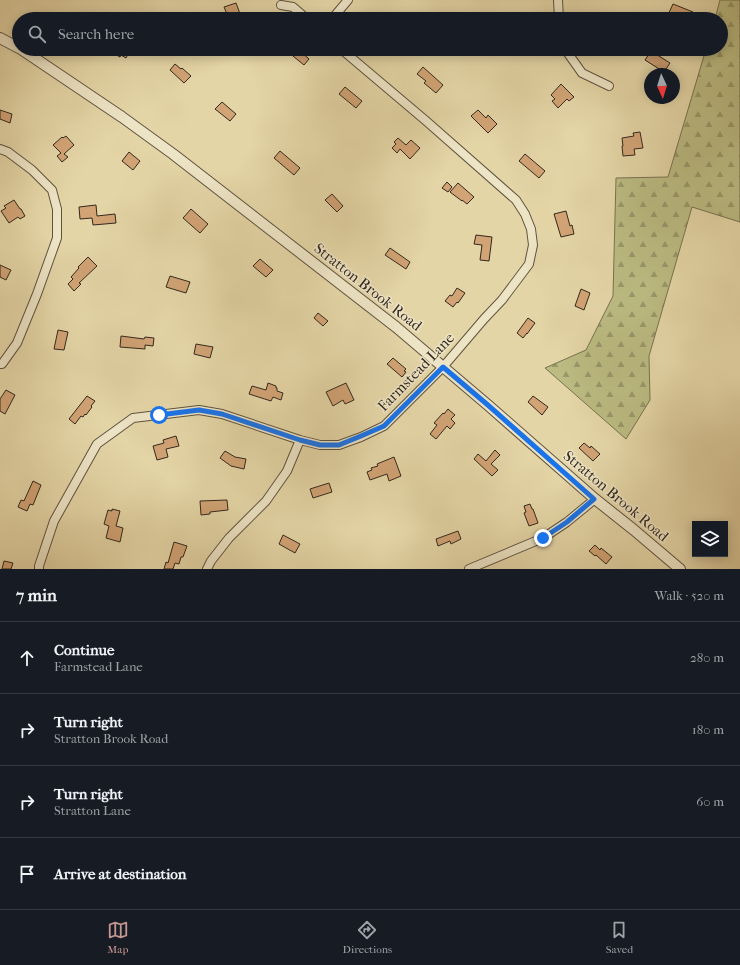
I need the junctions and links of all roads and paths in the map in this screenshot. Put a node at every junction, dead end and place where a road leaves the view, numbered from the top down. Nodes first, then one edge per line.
1 (348, 0) edge
2 (558, 0) edge
3 (282, 5) dead end
4 (299, 12) edge
5 (338, 12) edge
6 (559, 12) edge
7 (0, 38) edge
8 (12, 44) edge
9 (32, 56) edge
10 (349, 56) edge
11 (570, 56) edge
12 (609, 86) dead end
13 (0, 149) edge
14 (0, 364) edge
15 (443, 367) junction
16 (300, 440) junction
17 (594, 499) junction
18 (39, 569) edge
19 (207, 569) edge
20 (469, 569) edge
21 (680, 569) edge

1 - 5 street
2 - 6 street
3 - 4 street
7 - 8 street, Stratton Brook Road
9 - 15 street, Stratton Brook Road
10 - 15 street, Farmstead Lane
11 - 12 street
13 - 14 street
15 - 16 street, Farmstead Lane
15 - 17 street, Stratton Brook Road
16 - 18 street, Farmstead Lane
16 - 19 street
17 - 20 street
17 - 21 street, Stratton Brook Road

